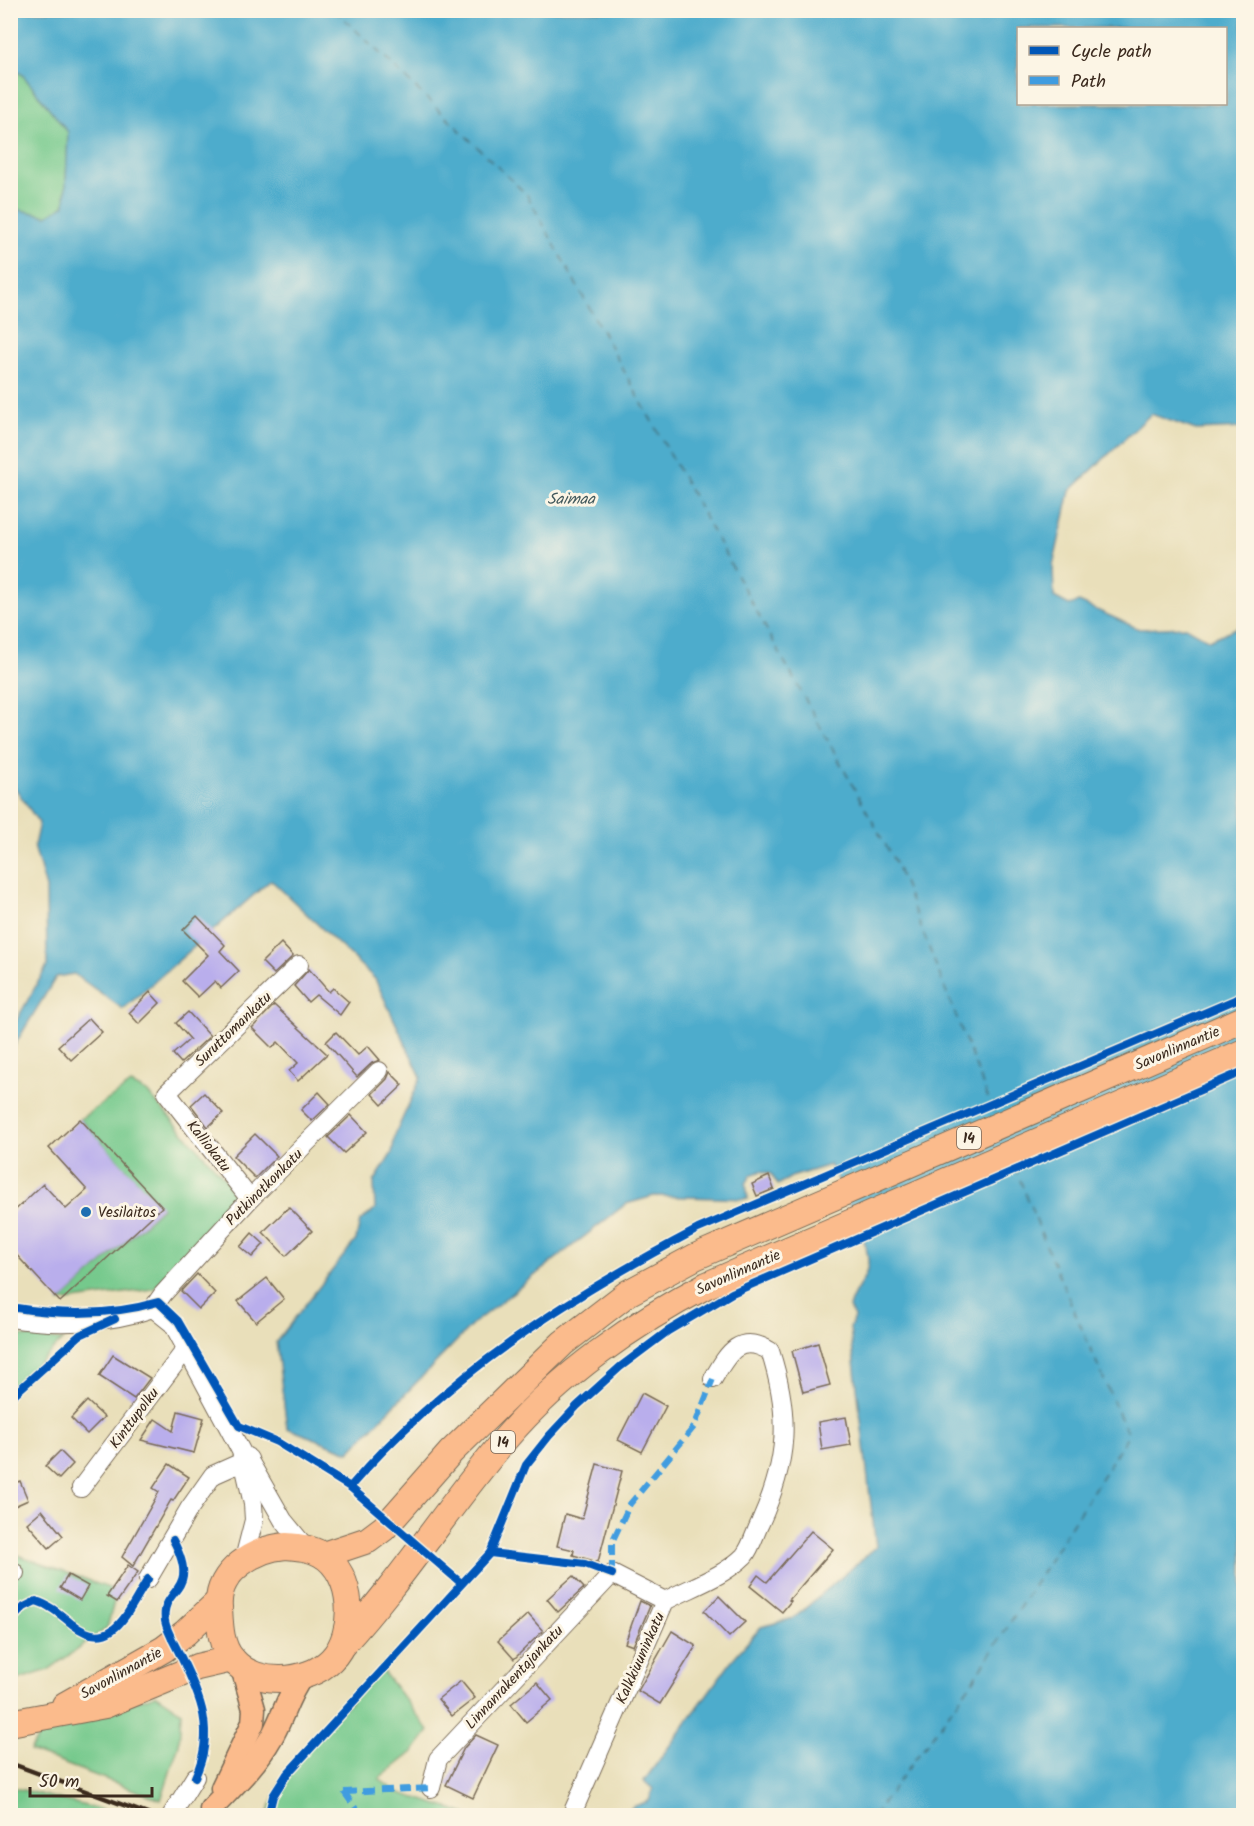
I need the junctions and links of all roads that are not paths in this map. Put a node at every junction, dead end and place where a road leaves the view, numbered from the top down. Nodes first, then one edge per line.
1 (299, 965) dead end
2 (1244, 1019) edge
3 (1244, 1052) edge
4 (379, 1071) dead end
5 (167, 1093) joint
6 (250, 1199) junction
7 (153, 1308) junction
8 (10, 1318) edge
9 (186, 1349) junction
10 (713, 1379) dead end
11 (242, 1454) junction
12 (81, 1488) dead end
13 (314, 1552) junction
14 (244, 1559) junction
15 (148, 1579) dead end
16 (665, 1601) junction
17 (218, 1602) junction
18 (342, 1644) junction
19 (237, 1664) junction
20 (302, 1676) junction
21 (45, 1715) junction
22 (10, 1724) edge
23 (195, 1778) dead end
24 (431, 1788) dead end
25 (209, 1812) edge
26 (171, 1815) edge
27 (571, 1815) edge

1 - 5 street, Suruttomankatu
2 - 13 highway, Savonlinnantie / 14
3 - 18 highway, Savonlinnantie / 14
4 - 6 street, Putkinotkonkatu
5 - 6 street, Kalliokatu
6 - 7 street, Putkinotkonkatu
7 - 8 street
7 - 9 street
9 - 11 street
9 - 12 street, Kinttupolku
10 - 16 street, Kalkkiuuninkatu
11 - 13 street
11 - 14 street
11 - 15 street
13 - 14 highway, 14
13 - 18 highway
14 - 17 highway, 14
16 - 24 street, Linnanrakentajankatu
16 - 27 street, Kalkkiuuninkatu
17 - 19 highway
17 - 21 highway, Savonlinnantie / 14
18 - 20 highway, 14
19 - 20 highway, 14
19 - 21 highway, Savonlinnantie / 14
19 - 25 main road
20 - 25 main road
21 - 22 highway, Savonlinnantie / 14
23 - 26 street

